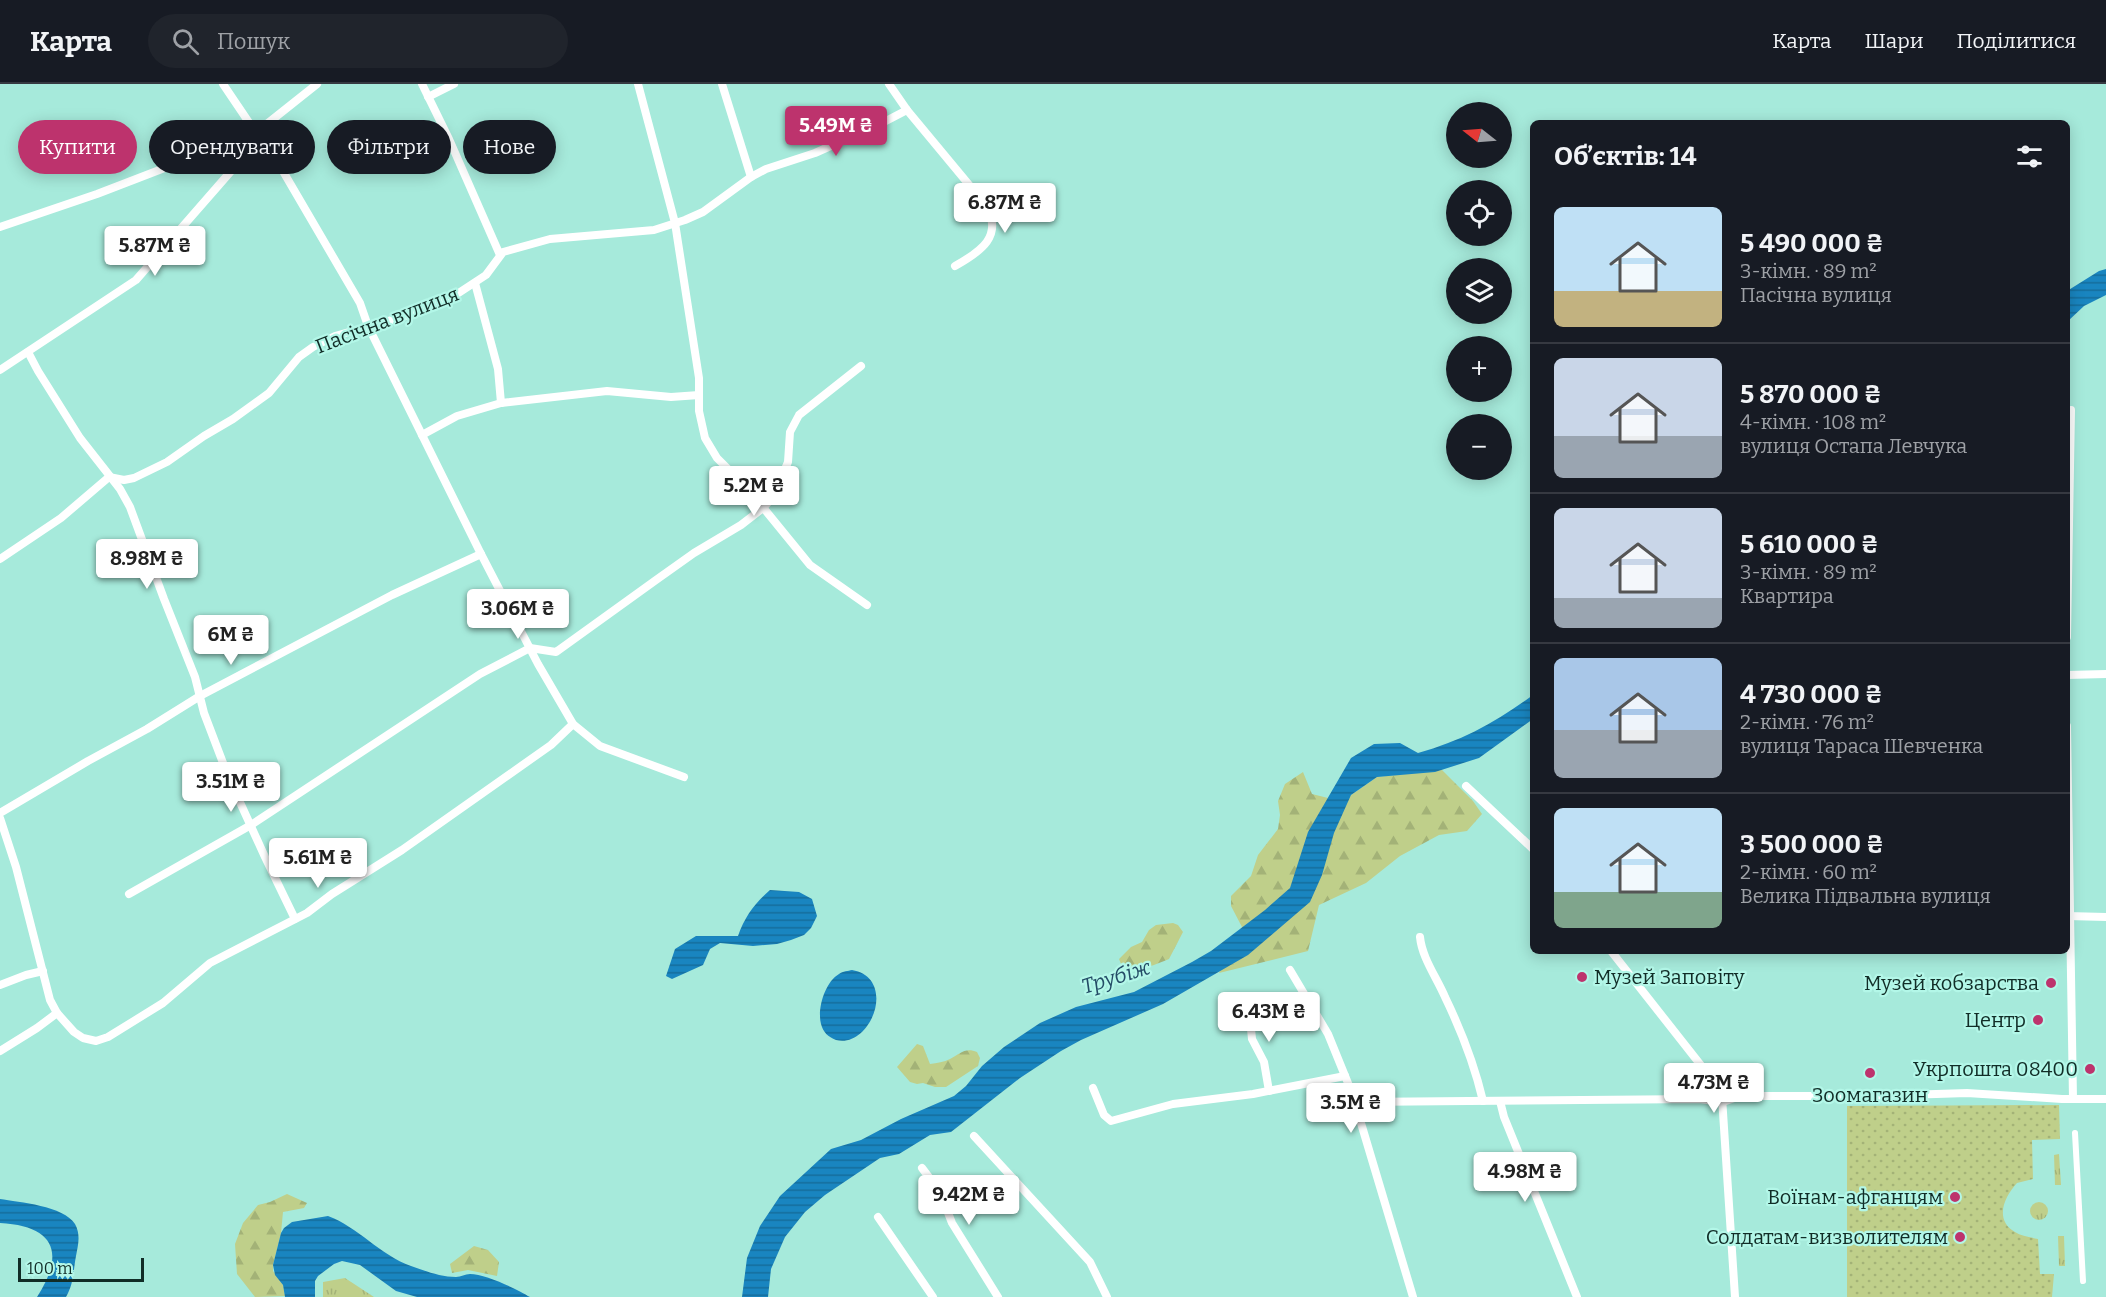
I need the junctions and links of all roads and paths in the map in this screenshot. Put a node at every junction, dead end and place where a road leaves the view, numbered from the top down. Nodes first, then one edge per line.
1 (223, 84) edge
2 (317, 84) edge
3 (422, 84) edge
4 (454, 84) edge
5 (638, 84) edge
6 (722, 84) edge
7 (889, 84) edge
8 (428, 97) junction
9 (907, 110) junction
10 (247, 120) edge
11 (272, 120) edge
12 (151, 174) edge
13 (229, 174) edge
14 (285, 174) edge
15 (751, 177) junction
16 (675, 224) junction
17 (0, 227) edge
18 (500, 255) junction
19 (955, 266) dead end
20 (475, 283) junction
21 (368, 326) junction
22 (28, 352) junction
23 (861, 366) dead end
24 (0, 370) edge
25 (699, 395) junction
26 (501, 403) junction
27 (2071, 410) dead end
28 (422, 435) junction
29 (2070, 467) edge
30 (109, 477) junction
31 (763, 508) junction
32 (481, 554) junction
33 (0, 559) edge
34 (867, 605) dead end
35 (530, 648) junction
36 (2106, 674) edge
37 (2070, 675) edge
38 (200, 696) junction
39 (573, 724) junction
40 (684, 777) dead end
41 (1466, 786) dead end
42 (0, 816) edge
43 (251, 825) junction
44 (2, 827) edge
45 (1530, 846) edge
46 (129, 894) dead end
47 (2070, 916) edge
48 (2106, 917) edge
49 (295, 919) junction
50 (1420, 937) dead end
51 (1613, 954) edge
52 (2069, 954) edge
53 (1290, 970) dead end
54 (43, 971) junction
55 (0, 985) edge
56 (1248, 998) dead end
57 (57, 1013) junction
58 (0, 1050) edge
59 (1345, 1076) junction
60 (1093, 1088) dead end
61 (1269, 1091) junction
62 (2073, 1099) junction
63 (2106, 1099) edge
64 (1483, 1101) junction
65 (1500, 1101) junction
66 (1355, 1102) junction
67 (1723, 1102) junction
68 (2074, 1133) dead end
69 (974, 1136) dead end
70 (922, 1168) dead end
71 (878, 1217) dead end
72 (2083, 1281) dead end
73 (933, 1297) edge
74 (998, 1297) edge
75 (1107, 1297) edge
76 (1413, 1297) edge
77 (1577, 1297) edge
78 (1735, 1297) edge

1 - 10 street
2 - 11 street
3 - 8 street
4 - 8 street
5 - 16 street
6 - 15 street
7 - 9 street
8 - 18 street
9 - 15 street
9 - 19 street
12 - 17 street
13 - 22 street
14 - 21 street
15 - 16 street
16 - 18 street
16 - 25 street
18 - 20 street, Пасічна вулиця
20 - 21 street, Пасічна вулиця
20 - 26 street
21 - 28 street
21 - 30 street, Пасічна вулиця
22 - 24 street
22 - 30 street
23 - 31 street
25 - 26 street
25 - 31 street
26 - 28 street
27 - 29 street
28 - 32 street
30 - 33 street
30 - 38 street
31 - 34 street
31 - 35 street
32 - 35 street
32 - 38 street
35 - 39 street
35 - 43 street
36 - 37 street
38 - 42 street
38 - 43 street
39 - 40 street
39 - 49 street
41 - 45 street
42 - 44 street
43 - 46 street
43 - 49 street
44 - 54 street
47 - 48 street
49 - 57 street
50 - 64 street
51 - 67 street
52 - 62 street
53 - 59 street
54 - 55 street
54 - 57 street
56 - 61 street
57 - 58 street
59 - 61 street
59 - 66 street
60 - 61 street
62 - 63 street
62 - 67 street
64 - 65 street
64 - 66 street
65 - 67 street
65 - 77 street
66 - 76 street
67 - 78 street
68 - 72 street
69 - 75 street
70 - 74 street
71 - 73 street

